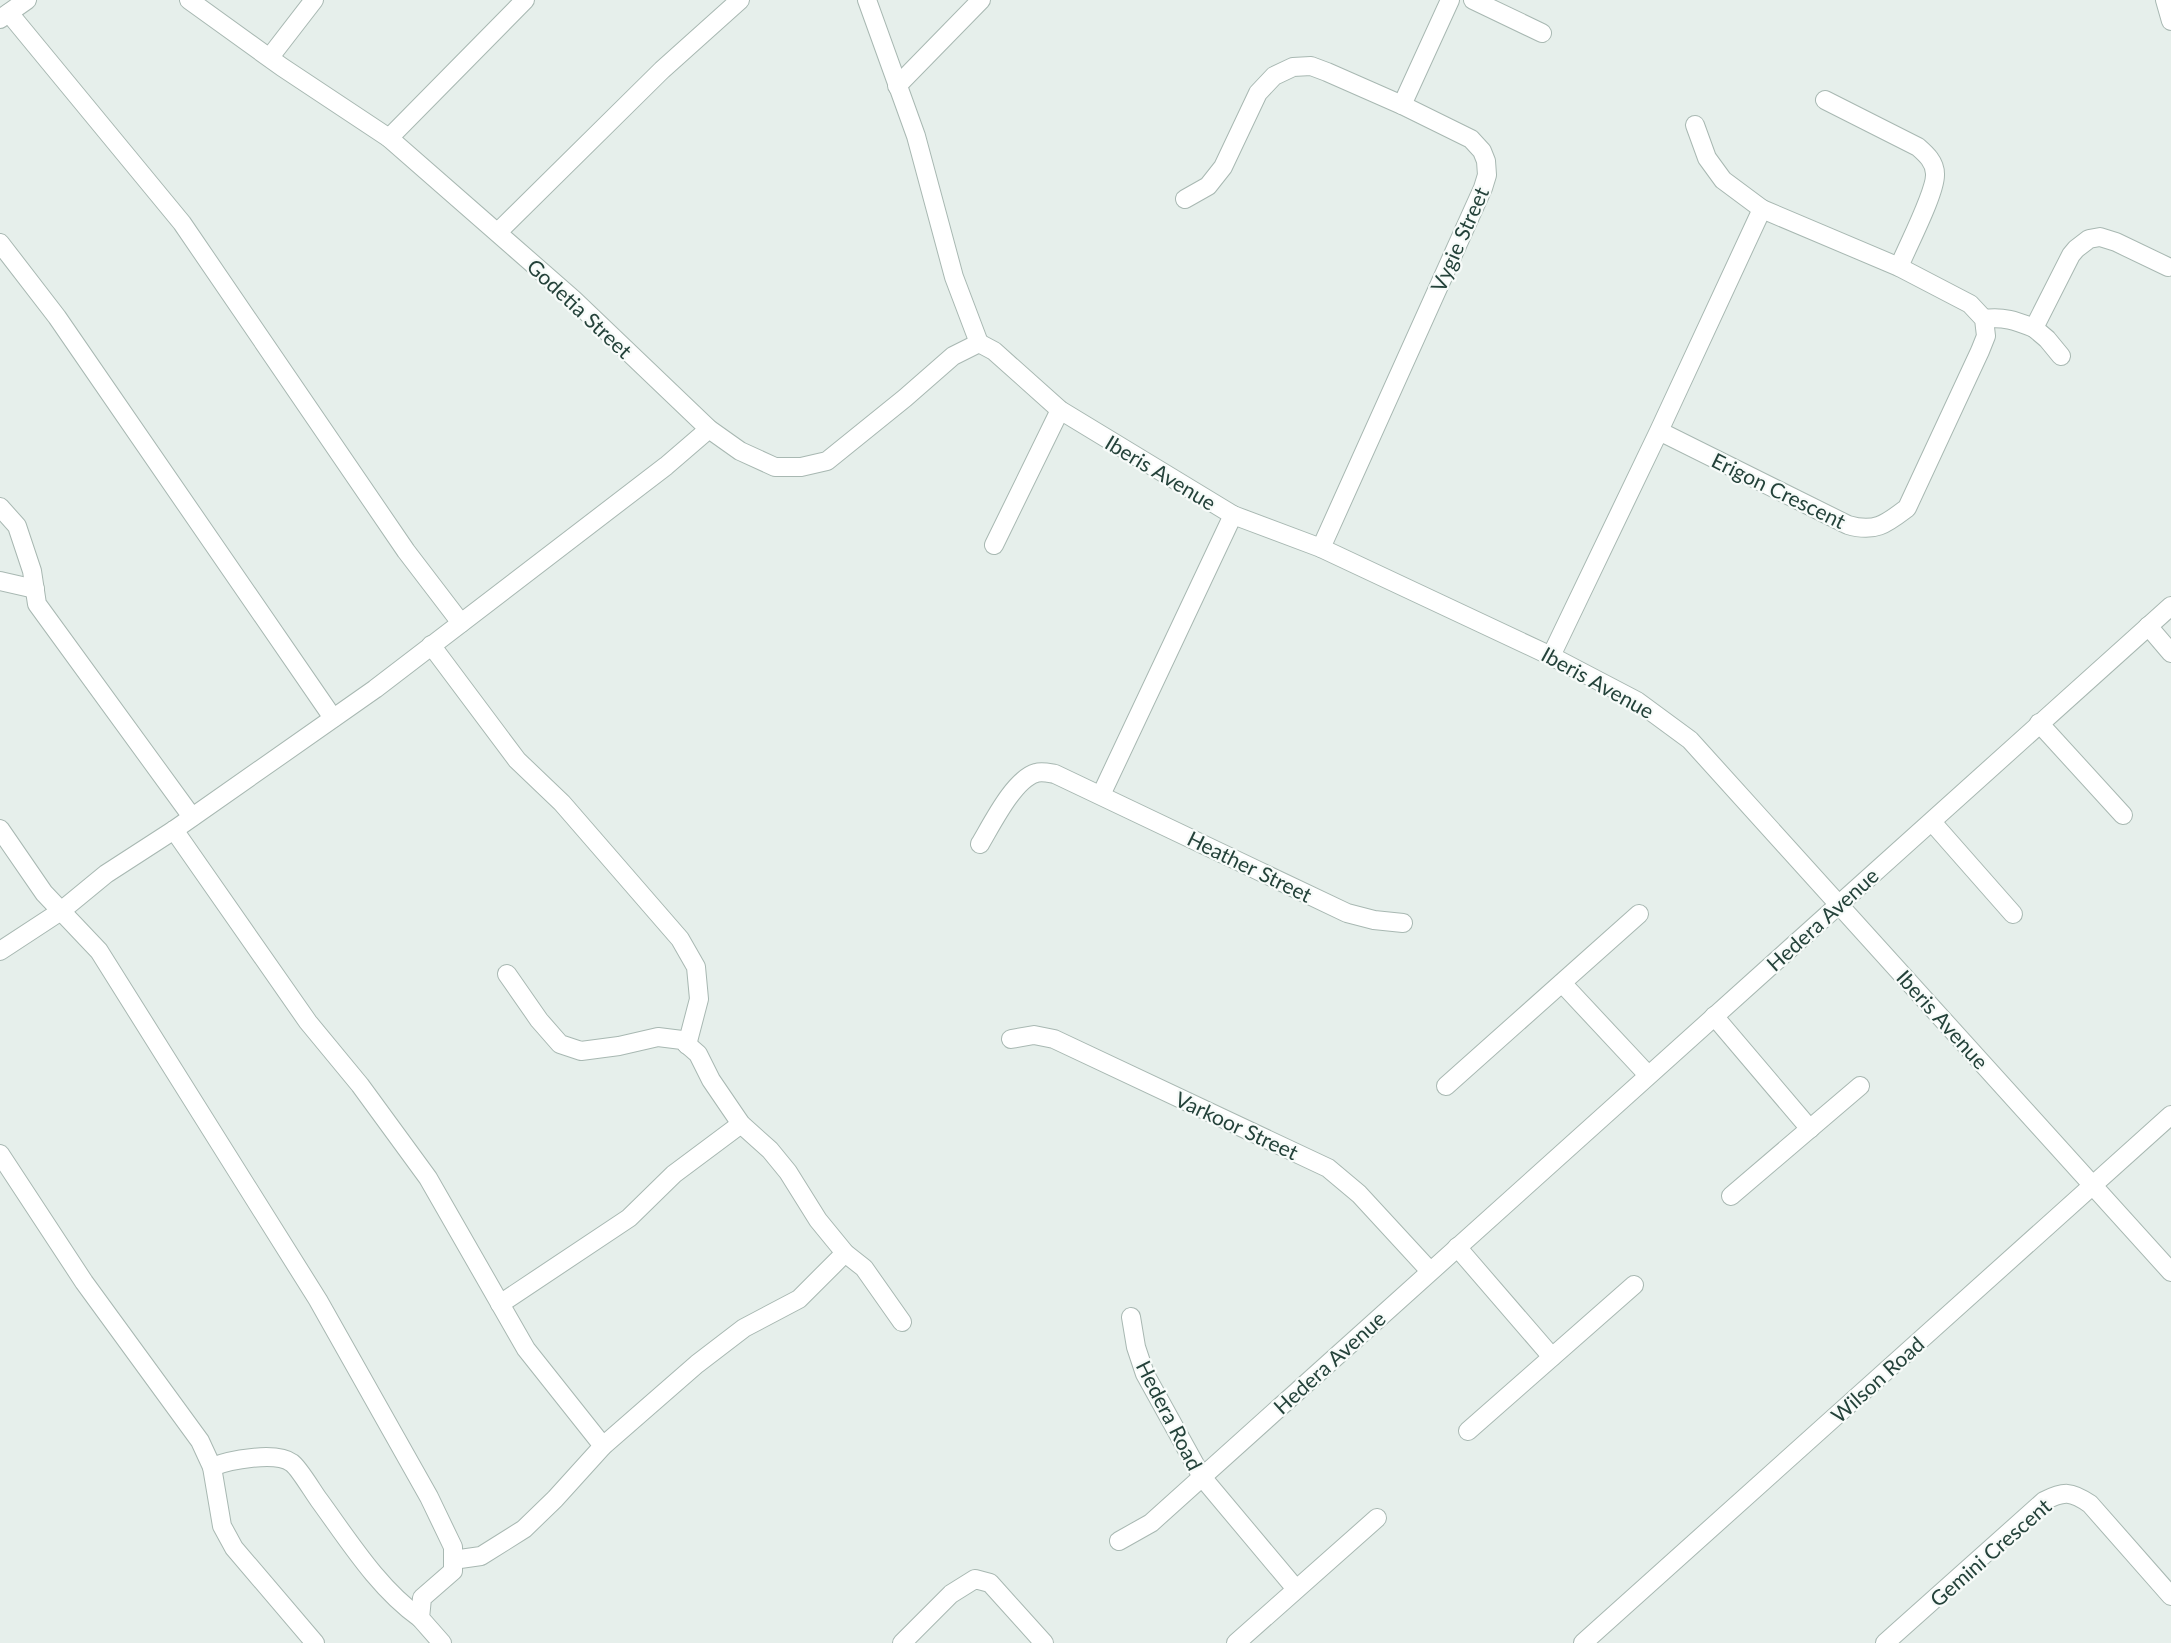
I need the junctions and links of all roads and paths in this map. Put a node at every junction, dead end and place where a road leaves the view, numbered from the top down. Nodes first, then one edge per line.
1 (27, 0) edge
2 (189, 0) edge
3 (314, 0) edge
4 (525, 0) edge
5 (741, 0) edge
6 (867, 0) edge
7 (981, 0) edge
8 (1450, 0) edge
9 (1473, 0) edge
10 (2165, 0) edge
11 (5, 16) edge
12 (2171, 21) edge
13 (1542, 33) dead end
14 (270, 57) junction
15 (897, 86) junction
16 (1825, 100) dead end
17 (1402, 105) junction
18 (1695, 125) dead end
19 (389, 138) junction
20 (1185, 199) dead end
21 (1762, 209) junction
22 (498, 232) junction
23 (0, 243) edge
24 (1899, 267) junction
25 (2168, 267) dead end
26 (1984, 319) junction
27 (2034, 328) junction
28 (979, 344) junction
29 (2061, 356) dead end
30 (1060, 410) junction
31 (709, 429) junction
32 (1659, 431) junction
33 (0, 507) edge
34 (1233, 515) junction
35 (994, 545) dead end
36 (1321, 548) junction
37 (0, 581) edge
38 (35, 589) junction
39 (2171, 606) edge
40 (461, 623) junction
41 (2148, 626) junction
42 (431, 645) junction
43 (2171, 653) edge
44 (1551, 656) junction
45 (333, 718) junction
46 (2039, 723) junction
47 (1101, 795) junction
48 (2123, 815) dead end
49 (192, 817) junction
50 (1932, 822) junction
51 (0, 829) edge
52 (174, 830) junction
53 (980, 844) dead end
54 (1839, 904) junction
55 (61, 911) junction
56 (1639, 914) dead end
57 (2013, 914) dead end
58 (1403, 923) dead end
59 (0, 951) edge
60 (507, 974) dead end
61 (1562, 983) junction
62 (1714, 1016) junction
63 (1011, 1039) dead end
64 (687, 1045) junction
65 (1648, 1075) junction
66 (1446, 1086) dead end
67 (1860, 1086) dead end
68 (2171, 1115) edge
69 (741, 1124) junction
70 (1810, 1129) junction
71 (0, 1154) edge
72 (2093, 1185) junction
73 (1731, 1196) dead end
74 (1456, 1247) junction
75 (845, 1253) junction
76 (1430, 1270) junction
77 (2171, 1272) edge
78 (1634, 1285) dead end
79 (500, 1304) junction
80 (1131, 1317) dead end
81 (902, 1322) dead end
82 (1552, 1357) junction
83 (1468, 1431) dead end
84 (603, 1446) junction
85 (212, 1467) junction
86 (1202, 1477) junction
87 (1377, 1518) dead end
88 (1119, 1541) dead end
89 (453, 1560) junction
90 (1296, 1590) junction
91 (2171, 1596) edge
92 (420, 1618) junction
93 (315, 1643) edge
94 (441, 1643) edge
95 (902, 1643) edge
96 (1044, 1643) edge
97 (1236, 1643) edge
98 (1583, 1643) edge
99 (1886, 1643) edge

1 - 11 street
2 - 14 street, Godetia Street
3 - 14 street
4 - 19 street
5 - 22 street
6 - 15 street
7 - 15 street
8 - 17 street
9 - 13 street
10 - 12 street
11 - 40 street
14 - 19 street, Godetia Street
15 - 28 street
16 - 24 street
17 - 20 street, Vygie Street
17 - 36 street, Vygie Street
18 - 21 street
19 - 22 street, Godetia Street
21 - 24 street
21 - 32 street
22 - 31 street, Godetia Street
23 - 45 street
24 - 26 street
25 - 27 street
26 - 27 street
26 - 32 street, Erigon Crescent
27 - 29 street
28 - 30 street, Iberis Avenue
28 - 31 street, Godetia Street
30 - 34 street, Iberis Avenue
30 - 35 street
31 - 40 street
32 - 44 street
33 - 38 street
34 - 36 street, Iberis Avenue
34 - 47 street
36 - 44 street, Iberis Avenue
37 - 38 street
38 - 49 street
39 - 41 street, Hedera Avenue
40 - 42 street
41 - 43 street
41 - 46 street, Hedera Avenue
42 - 45 street
42 - 64 street
44 - 54 street, Iberis Avenue
45 - 49 street
46 - 48 street
46 - 50 street, Hedera Avenue
47 - 53 street, Heather Street
47 - 58 street, Heather Street
49 - 52 street
50 - 54 street, Hedera Avenue
50 - 57 street
51 - 55 street
52 - 55 street
52 - 79 street
54 - 62 street, Hedera Avenue
54 - 72 street, Iberis Avenue
55 - 59 street
55 - 89 street
56 - 61 street
60 - 64 street
61 - 65 street
61 - 66 street
62 - 65 street, Hedera Avenue
62 - 70 street
63 - 76 street, Varkoor Street
64 - 69 street
65 - 74 street, Hedera Avenue
67 - 70 street
68 - 72 street, Wilson Road
69 - 75 street
69 - 79 street
70 - 73 street
71 - 85 street
72 - 77 street, Iberis Avenue
72 - 98 street, Wilson Road
74 - 76 street, Hedera Avenue
74 - 82 street
75 - 81 street
75 - 84 street
76 - 86 street, Hedera Avenue
78 - 82 street
79 - 84 street
80 - 86 street, Hedera Road
82 - 83 street
84 - 89 street
85 - 92 street
85 - 93 street
86 - 88 street, Hedera Avenue
86 - 90 street
87 - 90 street
89 - 92 street
90 - 97 street
91 - 99 street, Gemini Crescent
92 - 94 street
95 - 96 street

